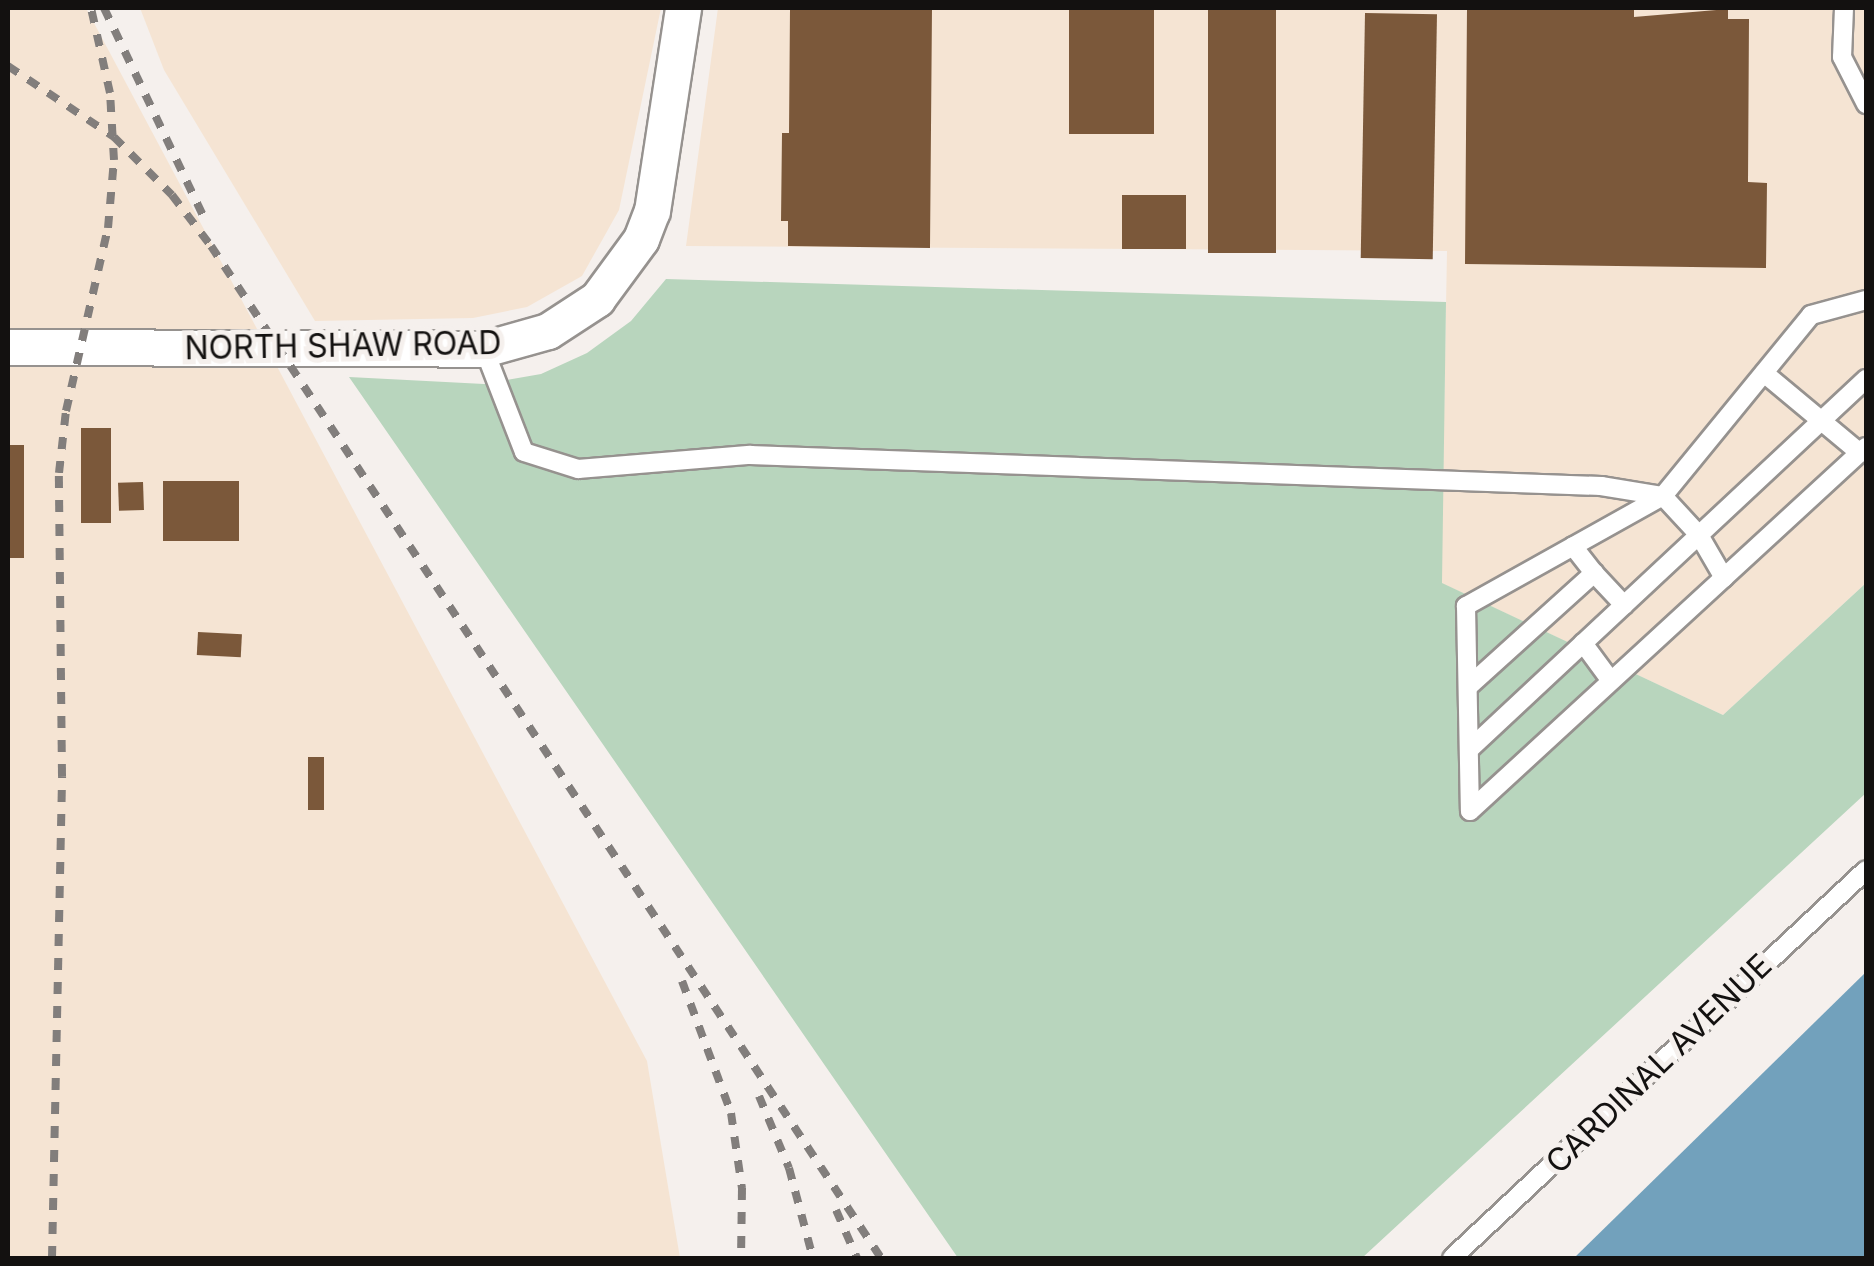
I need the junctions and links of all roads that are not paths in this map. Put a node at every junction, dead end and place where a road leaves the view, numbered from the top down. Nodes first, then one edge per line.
1 (683, 8) edge
2 (1844, 8) edge
3 (1866, 104) edge
4 (1866, 300) edge
5 (8, 347) edge
6 (484, 349) junction
7 (1764, 373) junction
8 (1866, 378) edge
9 (1824, 418) junction
10 (1863, 450) edge
11 (1663, 496) junction
12 (1699, 535) junction
13 (1573, 546) junction
14 (1594, 573) junction
15 (1724, 578) junction
16 (1624, 605) junction
17 (1584, 643) junction
18 (1611, 681) junction
19 (1469, 686) junction
20 (1472, 747) junction
21 (1866, 870) edge
22 (1452, 1258) edge

1 - 6 street, NORTH SHAW ROAD
2 - 3 lane
4 - 7 lane
5 - 6 street, NORTH SHAW ROAD
6 - 11 lane
7 - 9 lane
7 - 11 lane
8 - 9 lane
9 - 10 lane
9 - 12 lane
10 - 15 lane
11 - 12 lane
11 - 13 lane
12 - 15 lane
12 - 16 lane
13 - 14 lane
13 - 19 lane
14 - 16 lane
14 - 19 lane
15 - 18 lane
16 - 17 lane
17 - 18 lane
17 - 20 lane
18 - 20 lane
19 - 20 lane
21 - 22 lane, CARDINAL AVENUE

